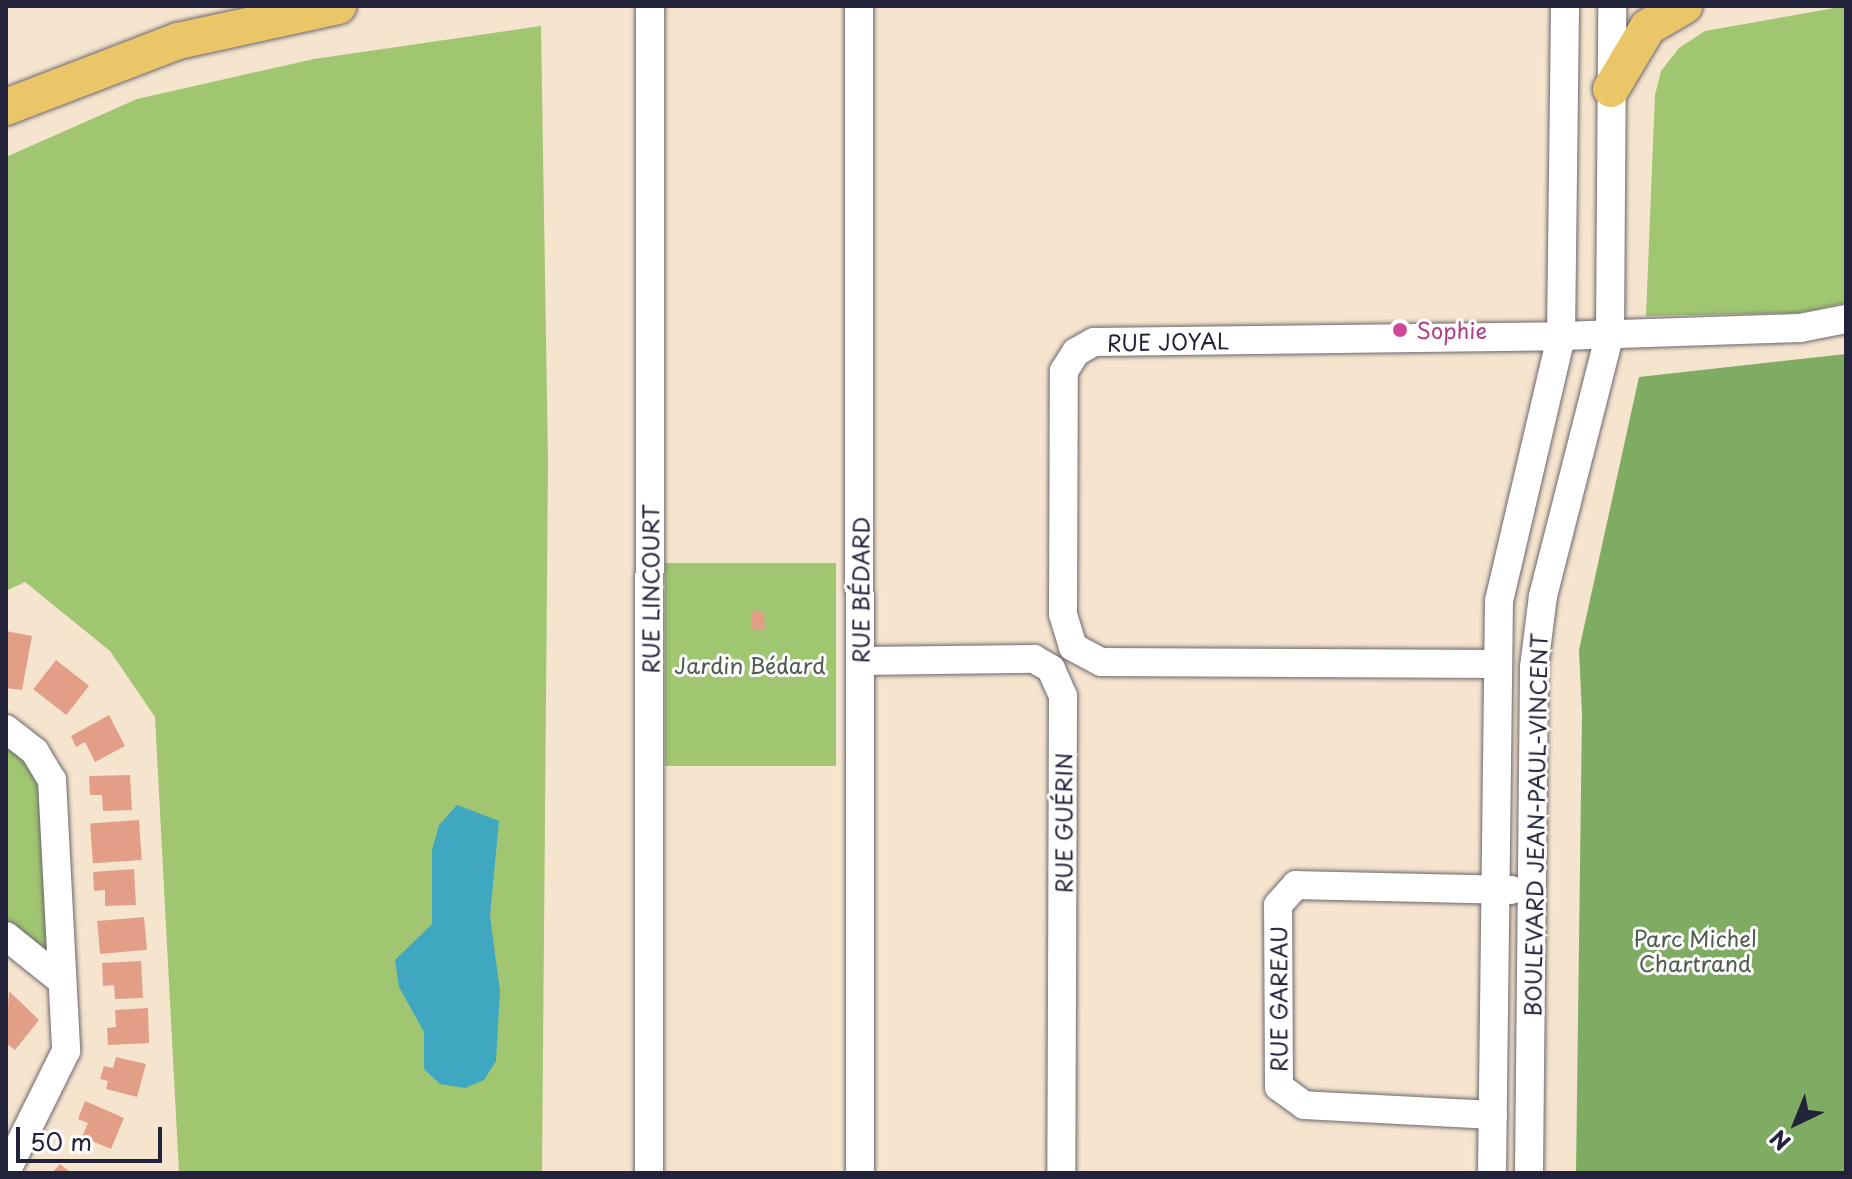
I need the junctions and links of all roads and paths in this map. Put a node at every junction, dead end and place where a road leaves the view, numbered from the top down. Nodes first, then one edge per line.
1 (338, 6) edge
2 (650, 6) edge
3 (859, 6) edge
4 (1565, 6) edge
5 (1612, 6) edge
6 (1684, 6) edge
7 (1611, 89) junction
8 (6, 107) edge
9 (1846, 319) edge
10 (1610, 333) junction
11 (1561, 336) junction
12 (860, 661) junction
13 (1498, 664) junction
14 (6, 729) edge
15 (1495, 890) junction
16 (1531, 890) junction
17 (6, 936) edge
18 (62, 981) junction
19 (1493, 1115) junction
20 (6, 1172) edge
21 (649, 1173) edge
22 (860, 1173) edge
23 (1061, 1173) edge
24 (1492, 1173) edge
25 (1529, 1173) edge

1 - 8 main road
2 - 21 street, RUE LINCOURT
3 - 12 street, RUE BÉDARD
4 - 11 street, BOULEVARD JEAN-PAUL-VINCENT
5 - 7 street, BOULEVARD JEAN-PAUL-VINCENT
6 - 7 main road
7 - 10 street, BOULEVARD JEAN-PAUL-VINCENT
9 - 10 street, RUE JOYAL
10 - 11 street, RUE JOYAL
10 - 16 street, BOULEVARD JEAN-PAUL-VINCENT
11 - 13 street, BOULEVARD JEAN-PAUL-VINCENT
11 - 13 street, RUE JOYAL
12 - 22 street, RUE BÉDARD
12 - 23 street, RUE GUÉRIN
13 - 15 street, BOULEVARD JEAN-PAUL-VINCENT
14 - 18 street
15 - 16 street, RUE GAREAU
15 - 19 street, BOULEVARD JEAN-PAUL-VINCENT
15 - 19 street, RUE GAREAU
16 - 25 street, BOULEVARD JEAN-PAUL-VINCENT
17 - 18 street
18 - 20 street
19 - 24 street, BOULEVARD JEAN-PAUL-VINCENT

